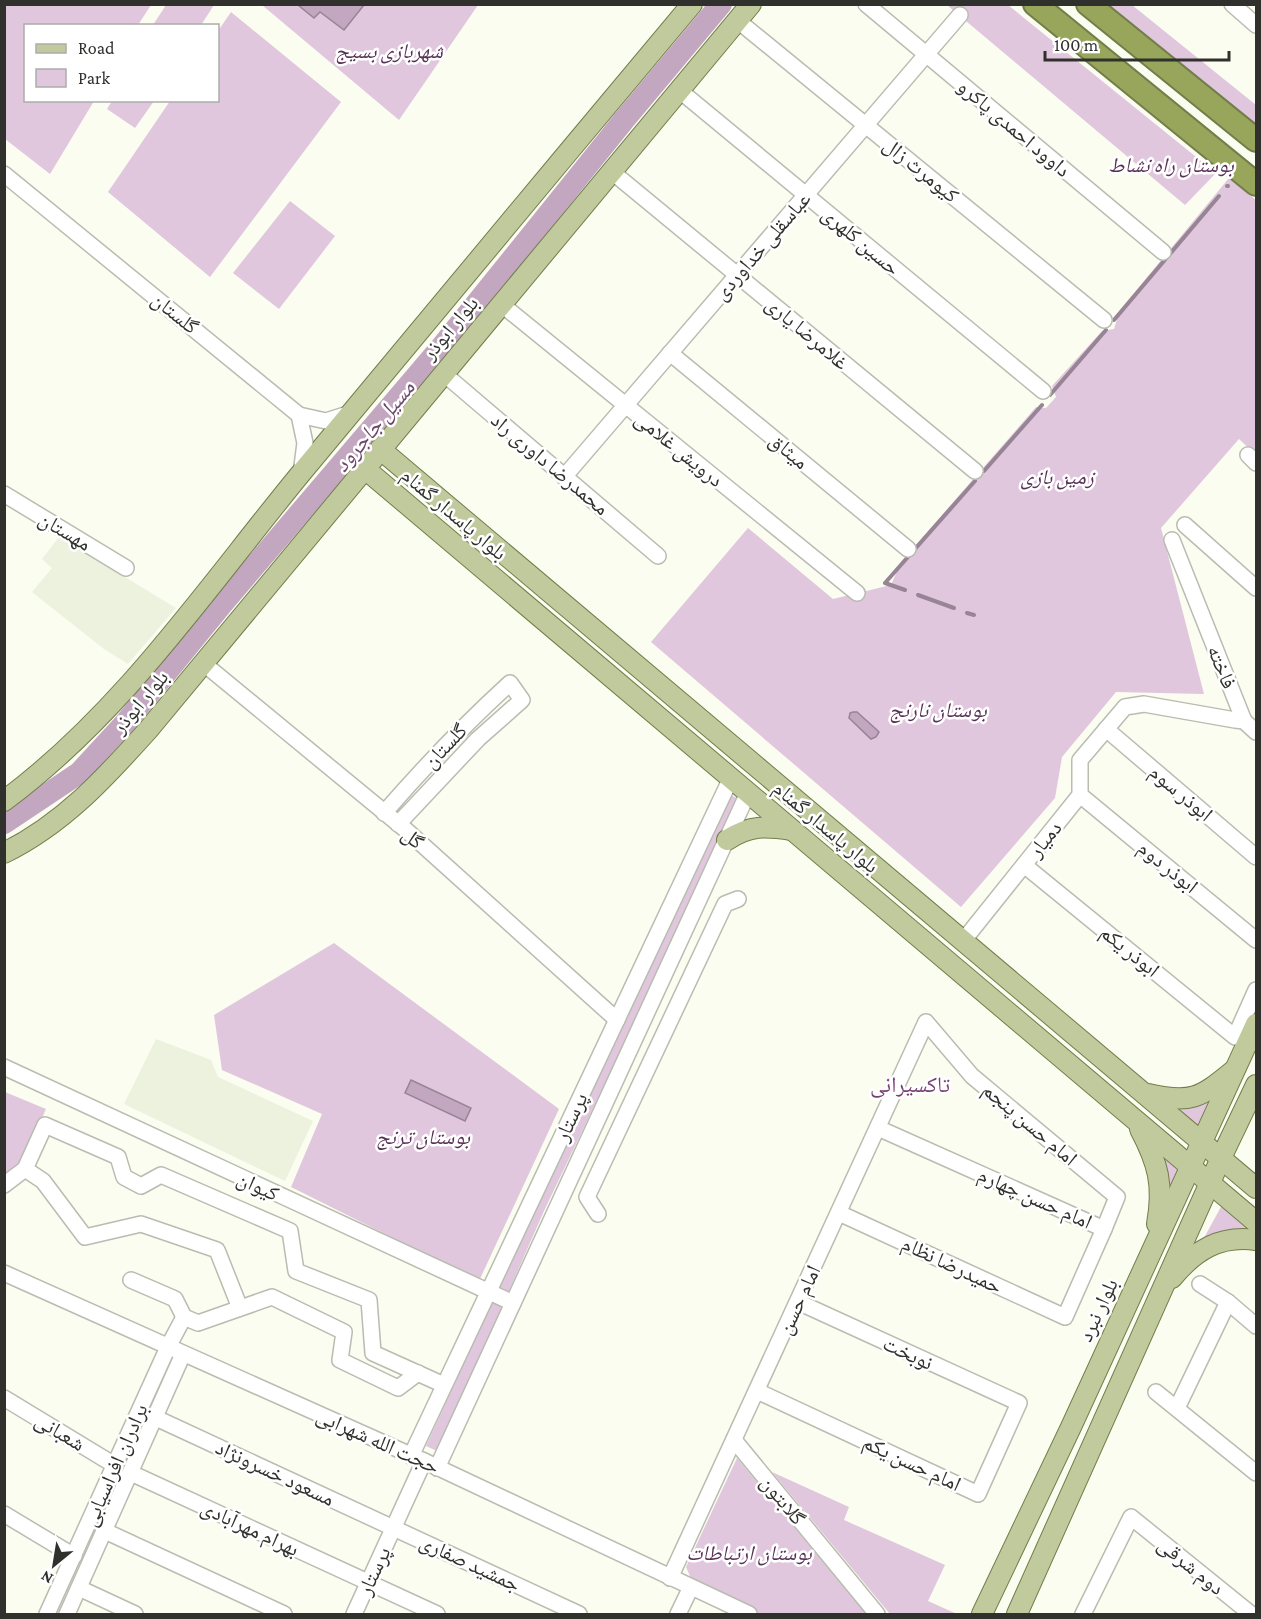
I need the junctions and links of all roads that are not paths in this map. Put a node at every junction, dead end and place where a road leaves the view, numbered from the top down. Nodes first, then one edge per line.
1 (692, 4) edge
2 (751, 4) edge
3 (866, 4) edge
4 (1035, 4) edge
5 (1088, 4) edge
6 (1232, 4) edge
7 (960, 15) dead end
8 (737, 20) junction
9 (1257, 25) edge
10 (1150, 54) junction
11 (927, 55) junction
12 (1127, 78) junction
13 (679, 90) junction
14 (1218, 109) junction
15 (866, 125) junction
16 (1197, 136) junction
17 (1257, 140) edge
18 (611, 171) junction
19 (7, 181) edge
20 (1257, 184) edge
21 (806, 195) junction
22 (1163, 252) dead end
23 (737, 275) junction
24 (501, 304) junction
25 (1104, 320) dead end
26 (670, 353) junction
27 (443, 373) junction
28 (1043, 391) dead end
29 (626, 405) junction
30 (352, 413) junction
31 (299, 415) junction
32 (380, 449) junction
33 (364, 468) junction
34 (975, 471) dead end
35 (301, 474) junction
36 (564, 477) junction
37 (4, 494) edge
38 (1185, 525) dead end
39 (1172, 540) dead end
40 (908, 549) dead end
41 (658, 556) dead end
42 (126, 568) dead end
43 (1257, 588) edge
44 (857, 594) dead end
45 (203, 663) junction
46 (1244, 721) junction
47 (1106, 729) junction
48 (1257, 732) edge
49 (727, 786) junction
50 (1080, 795) junction
51 (746, 798) junction
52 (4, 801) edge
53 (384, 813) junction
54 (398, 824) junction
55 (792, 830) junction
56 (727, 840) junction
57 (4, 853) edge
58 (1257, 857) edge
59 (1024, 865) junction
60 (738, 899) dead end
61 (1257, 940) edge
62 (963, 941) junction
63 (1257, 990) edge
64 (617, 1020) junction
65 (926, 1022) joint
66 (1257, 1024) edge
67 (4, 1066) edge
68 (1237, 1067) junction
69 (1257, 1085) edge
70 (609, 1094) junction
71 (1144, 1094) junction
72 (630, 1104) junction
73 (1136, 1121) junction
74 (878, 1128) junction
75 (1202, 1143) junction
76 (1221, 1158) junction
77 (1191, 1167) junction
78 (25, 1169) junction
79 (1210, 1183) junction
80 (4, 1185) edge
81 (1257, 1188) edge
82 (839, 1213) junction
83 (598, 1214) dead end
84 (1257, 1222) edge
85 (1104, 1229) junction
86 (1257, 1240) edge
87 (1154, 1247) junction
88 (4, 1273) edge
89 (131, 1280) dead end
90 (1200, 1284) dead end
91 (1162, 1289) junction
92 (488, 1292) junction
93 (798, 1302) junction
94 (1228, 1302) junction
95 (513, 1303) junction
96 (240, 1308) junction
97 (184, 1317) junction
98 (1065, 1317) joint
99 (1257, 1326) edge
100 (168, 1347) junction
101 (183, 1354) junction
102 (418, 1373) junction
103 (444, 1385) junction
104 (757, 1391) junction
105 (1156, 1392) dead end
106 (4, 1398) edge
107 (1018, 1403) joint
108 (1178, 1408) junction
109 (156, 1418) junction
110 (734, 1440) junction
111 (424, 1462) junction
112 (116, 1466) junction
113 (130, 1473) junction
114 (1257, 1473) edge
115 (4, 1514) edge
116 (394, 1528) junction
117 (105, 1531) junction
118 (74, 1556) junction
119 (670, 1578) junction
120 (369, 1583) junction
121 (691, 1587) junction
122 (79, 1588) junction
123 (47, 1614) edge
124 (66, 1614) edge
125 (135, 1614) edge
126 (284, 1614) edge
127 (354, 1614) edge
128 (438, 1614) edge
129 (579, 1614) edge
130 (678, 1614) edge
131 (749, 1614) edge
132 (877, 1614) edge
133 (982, 1614) edge
134 (1017, 1614) edge
135 (1083, 1614) edge
136 (1251, 1614) edge

1 - 30 main road, بلوار ابوذر
2 - 8 main road, بلوار ابوذر
3 - 11 street, داوود احمدی پاکرو
4 - 12 highway
5 - 10 highway
6 - 9 street
7 - 11 street, عباسقلی خداوردی
8 - 13 main road, بلوار ابوذر
8 - 15 street, کیومرث زال
10 - 12 highway
10 - 14 highway
11 - 15 street, عباسقلی خداوردی
11 - 22 street, داوود احمدی پاکرو
12 - 16 highway
13 - 18 main road, بلوار ابوذر
13 - 21 street, حسین کلهری
14 - 16 highway
14 - 17 highway
15 - 21 street, عباسقلی خداوردی
15 - 25 street, کیومرث زال
16 - 20 highway
18 - 23 street, غلامرضا یاری
18 - 24 main road, بلوار ابوذر
19 - 31 street, گلستان
21 - 23 street, عباسقلی خداوردی
21 - 28 street, حسین کلهری
23 - 26 street, عباسقلی خداوردی
23 - 34 street, غلامرضا یاری
24 - 27 main road, بلوار ابوذر
24 - 29 street, درویش غلامی
26 - 29 street, عباسقلی خداوردی
26 - 40 street, میثاق
27 - 32 main road, بلوار ابوذر
27 - 36 street, محمدرضا داوری راد
29 - 36 street, عباسقلی خداوردی
29 - 44 street, درویش غلامی
30 - 31 street
30 - 35 main road, بلوار ابوذر
31 - 35 street
32 - 33 main road, بلوار ابوذر
32 - 62 main road, بلوار پاسدار گمنام
33 - 45 main road, بلوار ابوذر
33 - 49 main road, بلوار پاسدار گمنام
35 - 52 main road, بلوار ابوذر
36 - 41 street, محمدرضا داوری راد
37 - 42 street, مهستان
38 - 43 street
39 - 46 street, فاخته
45 - 53 street, گل
45 - 57 main road, بلوار ابوذر
46 - 47 street, فاخته
46 - 48 street
47 - 50 street
47 - 58 street, ابوذر سوم
49 - 51 main road, بلوار پاسدار گمنام
49 - 64 street, پرستار
50 - 59 street, دمیار
50 - 61 street, ابوذر دوم
51 - 55 main road, بلوار پاسدار گمنام
51 - 56 street, پرستار
53 - 54 street, گل
53 - 54 street, گلستان
54 - 64 street, گل
55 - 56 main road
55 - 73 main road, بلوار پاسدار گمنام
56 - 70 street, پرستار
59 - 62 street, دمیار
59 - 63 street, ابوذر یکم
60 - 72 street
62 - 71 main road, بلوار پاسدار گمنام
64 - 92 street, پرستار
65 - 74 street, امام حسن
65 - 85 street, امام حسن پنجم
66 - 68 main road, بلوار نبرد
67 - 92 street, کیوان
68 - 71 main road
68 - 75 main road, بلوار نبرد
69 - 76 main road
70 - 72 street
70 - 95 street, پرستار
71 - 75 main road, بلوار پاسدار گمنام
72 - 83 street
73 - 77 main road, بلوار پاسدار گمنام
73 - 87 main road
74 - 82 street, امام حسن
74 - 85 street, امام حسن چهارم
75 - 76 main road, بلوار پاسدار گمنام
75 - 77 main road, بلوار نبرد
76 - 79 main road
76 - 81 main road, بلوار پاسدار گمنام
77 - 79 main road, بلوار پاسدار گمنام
77 - 87 main road, بلوار نبرد
78 - 80 street
78 - 96 street
78 - 102 street
79 - 84 main road, بلوار پاسدار گمنام
79 - 91 main road
82 - 93 street, امام حسن
82 - 98 street, حمیدرضا نظام
85 - 98 street, امام حسن چهارم
86 - 91 main road
87 - 133 main road, بلوار نبرد
88 - 100 street, حجت الله شهرابی
89 - 97 street
90 - 94 street
91 - 134 main road
92 - 95 street, کیوان
92 - 103 street, پرستار
93 - 104 street, امام حسن
93 - 107 street, نوبخت
94 - 99 street
94 - 108 street
95 - 111 street, پرستار
96 - 97 street
96 - 102 street
97 - 100 street, برادران افراسیابی
100 - 101 street, حجت الله شهرابی
100 - 112 street, برادران افراسیابی
101 - 109 street, برادران افراسیابی
101 - 111 street, حجت الله شهرابی
102 - 103 street
103 - 111 street, پرستار
104 - 107 street, امام حسن یکم
104 - 110 street, امام حسن
105 - 108 street
106 - 112 street, شعبانی
108 - 114 street
109 - 113 street, برادران افراسیابی
109 - 116 street, مسعود خسرونژاد
110 - 119 street, امام حسن
110 - 132 street, گلابتون
111 - 116 street, پرستار
111 - 119 street, حجت الله شهرابی
112 - 118 street, برادران افراسیابی
113 - 117 street, برادران افراسیابی
113 - 120 street, بهرام مهرآبادی
115 - 118 street
116 - 120 street, پرستار
116 - 129 street, جمشید صفاری
117 - 122 street, برادران افراسیابی
117 - 126 street
118 - 123 street, برادران افراسیابی
119 - 121 street, حجت الله شهرابی
120 - 127 street, پرستار
120 - 128 street, بهرام مهرآبادی
121 - 130 street
121 - 131 street, حجت الله شهرابی
122 - 124 street, برادران افراسیابی
122 - 125 street
135 - 136 street, دوم شرقی

